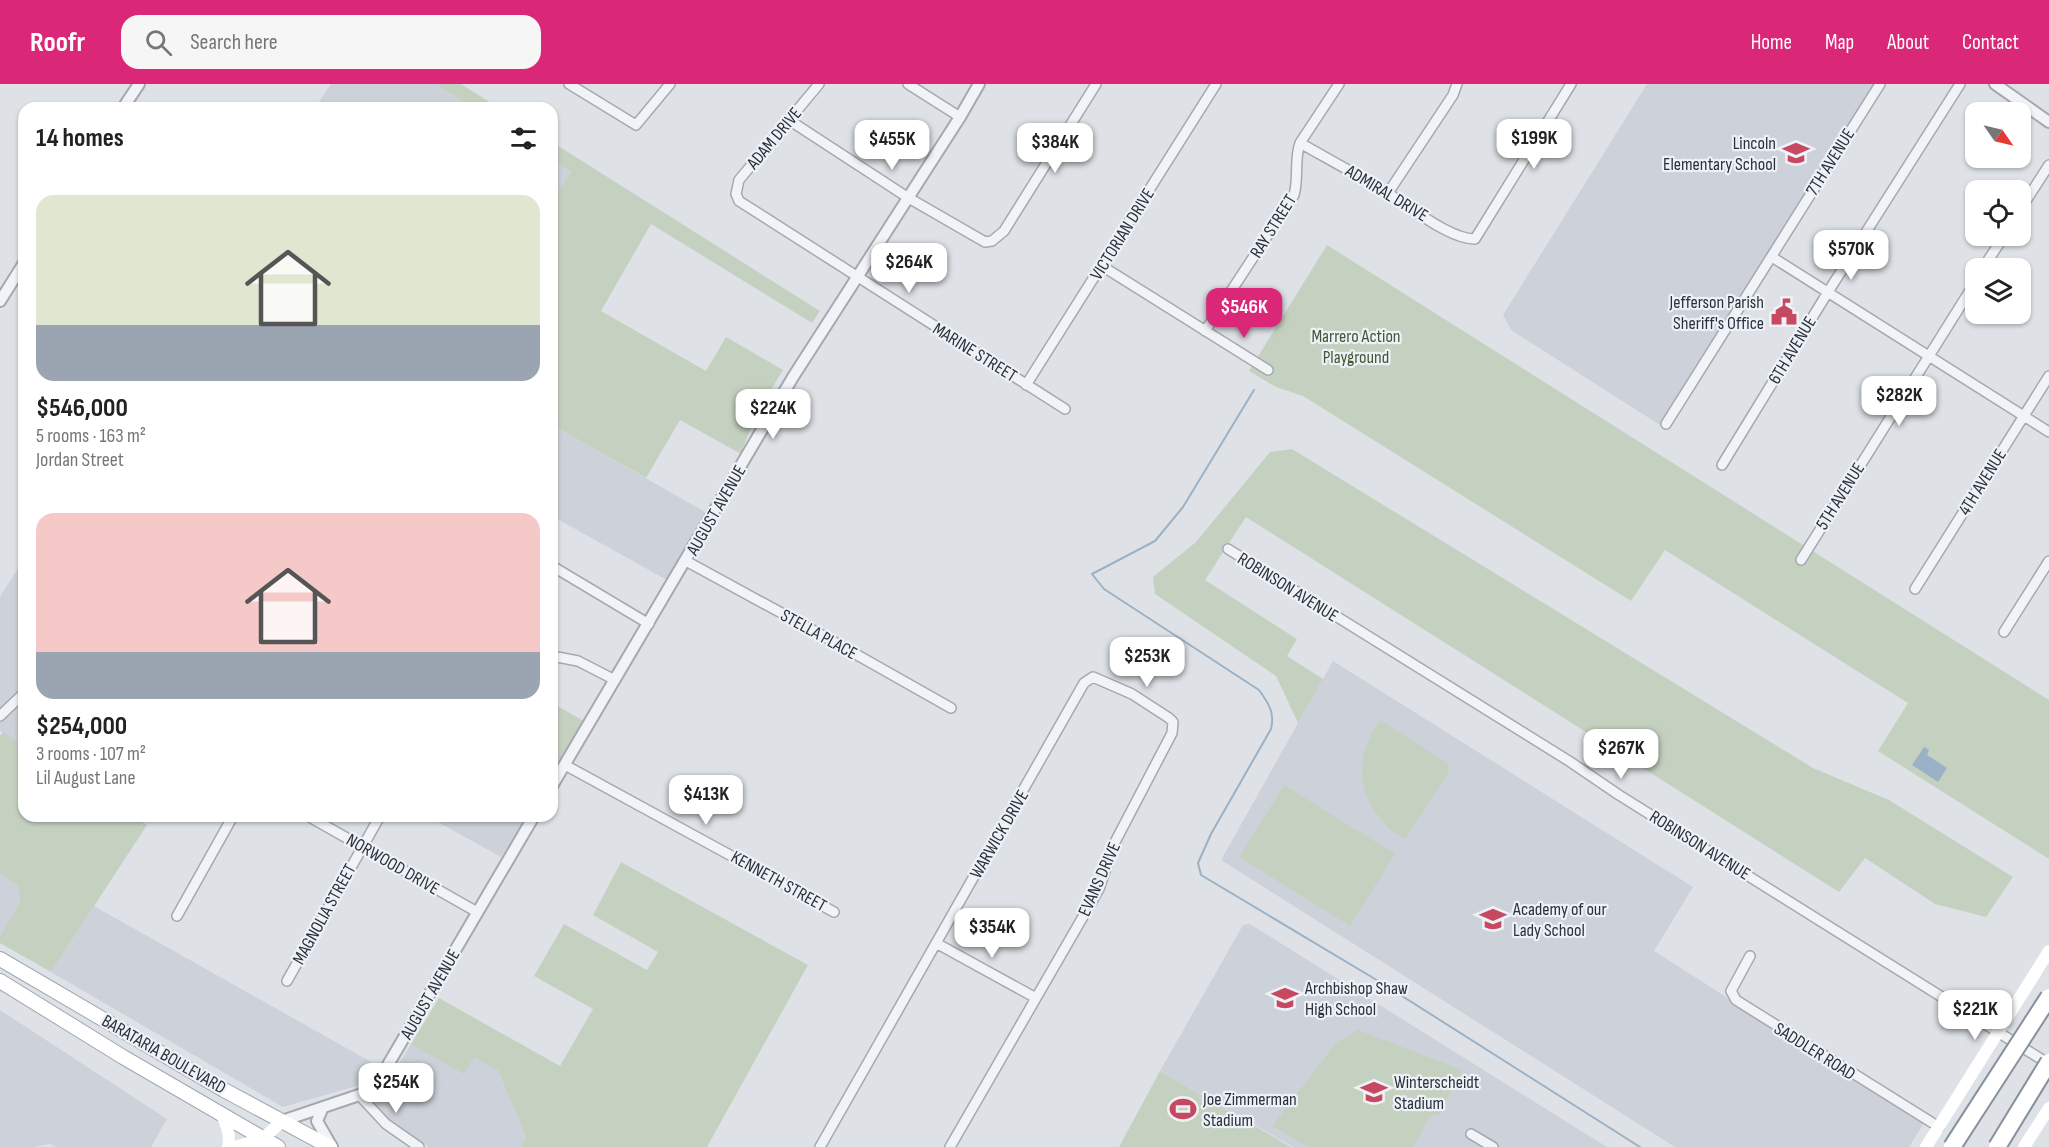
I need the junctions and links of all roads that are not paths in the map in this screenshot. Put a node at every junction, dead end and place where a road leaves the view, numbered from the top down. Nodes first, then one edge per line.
1 (139, 84) edge
2 (569, 84) edge
3 (670, 84) edge
4 (819, 84) edge
5 (908, 84) edge
6 (979, 84) edge
7 (1096, 84) edge
8 (1216, 84) edge
9 (1339, 84) edge
10 (1456, 84) edge
11 (1571, 84) edge
12 (1880, 84) edge
13 (1960, 84) edge
14 (1995, 84) edge
15 (127, 102) edge
16 (960, 117) junction
17 (789, 120) junction
18 (2049, 122) edge
19 (1300, 143) junction
20 (2049, 165) edge
21 (1388, 193) junction
22 (2031, 193) edge
23 (736, 194) joint
24 (907, 197) junction
25 (1772, 257) junction
26 (1102, 266) junction
27 (18, 272) edge
28 (857, 277) junction
29 (1828, 292) junction
30 (1965, 298) edge
31 (0, 301) edge
32 (1205, 331) junction
33 (1928, 356) junction
34 (1268, 370) dead end
35 (2049, 376) edge
36 (1026, 385) junction
37 (1065, 409) dead end
38 (2023, 416) junction
39 (1666, 424) dead end
40 (2049, 432) edge
41 (1722, 465) dead end
42 (1228, 549) dead end
43 (1801, 560) dead end
44 (686, 561) junction
45 (2049, 561) edge
46 (558, 570) edge
47 (1915, 589) dead end
48 (649, 624) junction
49 (2004, 632) dead end
50 (558, 657) edge
51 (1089, 678) joint
52 (615, 680) junction
53 (18, 699) edge
54 (951, 708) dead end
55 (0, 716) edge
56 (565, 765) junction
57 (558, 776) edge
58 (230, 822) edge
59 (319, 822) edge
60 (377, 822) edge
61 (530, 822) edge
62 (363, 846) junction
63 (477, 912) junction
64 (834, 912) dead end
65 (177, 916) dead end
66 (936, 943) junction
67 (2049, 951) edge
68 (1750, 956) dead end
69 (0, 959) edge
70 (0, 981) edge
71 (287, 981) dead end
72 (2049, 997) edge
73 (1036, 998) junction
74 (1998, 1034) junction
75 (2049, 1063) edge
76 (359, 1095) junction
77 (323, 1107) junction
78 (2049, 1108) edge
79 (221, 1113) junction
80 (282, 1121) junction
81 (1938, 1127) junction
82 (1471, 1134) dead end
83 (259, 1143) edge
84 (228, 1147) edge
85 (234, 1147) edge
86 (278, 1147) edge
87 (331, 1147) edge
88 (419, 1147) edge
89 (820, 1147) edge
90 (950, 1147) edge
91 (1492, 1147) edge
92 (1926, 1147) edge
93 (1952, 1147) edge
94 (1997, 1147) edge
95 (2024, 1147) edge

1 - 15 street
2 - 3 street
4 - 17 street, ADAM DRIVE
5 - 16 street
6 - 16 street, AUGUST AVENUE
7 - 24 street
8 - 26 street, VICTORIAN DRIVE
9 - 19 street, RAY STREET
10 - 21 street
11 - 21 street, ADMIRAL DRIVE
12 - 25 street, 7TH AVENUE
13 - 29 street, 6TH AVENUE
14 - 18 street
16 - 24 street, AUGUST AVENUE
17 - 23 street, ADAM DRIVE
17 - 24 street
19 - 21 street, ADMIRAL DRIVE
19 - 32 street, RAY STREET
20 - 22 street
23 - 28 street, MARINE STREET
24 - 28 street, AUGUST AVENUE
25 - 29 street
25 - 39 street, 7TH AVENUE
26 - 32 street
26 - 36 street, VICTORIAN DRIVE
27 - 31 street
28 - 36 street, MARINE STREET
28 - 44 street, AUGUST AVENUE
29 - 33 street
29 - 41 street, 6TH AVENUE
30 - 33 street, 5TH AVENUE
32 - 34 street
33 - 38 street
33 - 43 street, 5TH AVENUE
35 - 38 street, 4TH AVENUE
36 - 37 street, MARINE STREET
38 - 40 street
38 - 47 street, 4TH AVENUE
42 - 74 street, ROBINSON AVENUE
44 - 48 street, AUGUST AVENUE
44 - 54 street, STELLA PLACE
45 - 49 street
46 - 48 street
48 - 52 street, AUGUST AVENUE
50 - 52 street
51 - 66 street, WARWICK DRIVE
51 - 73 street, EVANS DRIVE
52 - 56 street, AUGUST AVENUE
53 - 55 street
56 - 57 street, AUGUST AVENUE
56 - 64 street, KENNETH STREET
58 - 65 street
59 - 62 street, NORWOOD DRIVE
60 - 62 street, MAGNOLIA STREET
61 - 63 street, AUGUST AVENUE
62 - 63 street, NORWOOD DRIVE
62 - 71 street, MAGNOLIA STREET
63 - 76 street, AUGUST AVENUE
66 - 73 street
66 - 89 street, WARWICK DRIVE
67 - 74 main road
68 - 81 street, SADDLER ROAD
69 - 80 main road, BARATARIA BOULEVARD
70 - 79 main road, BARATARIA BOULEVARD
72 - 93 highway, bridge
73 - 90 street, EVANS DRIVE
74 - 75 street, ROBINSON AVENUE
74 - 81 main road
75 - 94 highway, bridge
76 - 77 street, AUGUST AVENUE
76 - 88 street
77 - 80 street, AUGUST AVENUE
77 - 87 street
78 - 95 main road
79 - 83 main road, BARATARIA BOULEVARD
79 - 84 main road
80 - 83 main road
80 - 87 main road, BARATARIA BOULEVARD
81 - 92 main road
82 - 91 street
83 - 85 main road
83 - 86 main road, BARATARIA BOULEVARD

